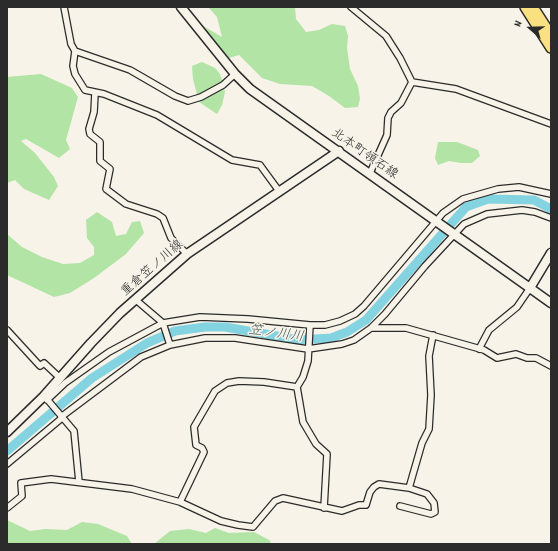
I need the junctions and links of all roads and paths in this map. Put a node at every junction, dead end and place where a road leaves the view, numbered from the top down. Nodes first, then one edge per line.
1 (64, 7) edge
2 (181, 7) edge
3 (351, 7) edge
4 (525, 7) edge
5 (533, 7) edge
6 (551, 35) edge
7 (551, 48) edge
8 (75, 51) junction
9 (235, 74) junction
10 (412, 82) junction
11 (95, 93) junction
12 (551, 124) edge
13 (339, 151) junction
14 (370, 174) junction
15 (279, 191) junction
16 (551, 194) edge
17 (551, 218) edge
18 (436, 221) junction
19 (453, 234) junction
20 (186, 254) junction
21 (551, 254) edge
22 (530, 288) junction
23 (136, 300) junction
24 (551, 303) edge
25 (163, 324) junction
26 (310, 327) junction
27 (371, 328) junction
28 (7, 330) edge
29 (433, 335) junction
30 (169, 345) junction
31 (309, 347) junction
32 (479, 349) junction
33 (551, 366) edge
34 (60, 378) junction
35 (297, 387) junction
36 (47, 400) junction
37 (61, 416) junction
38 (7, 432) edge
39 (7, 464) edge
40 (79, 482) junction
41 (409, 488) junction
42 (180, 502) junction
43 (400, 506) dead end
44 (7, 508) edge
45 (324, 508) junction

1 - 8 street
2 - 9 main road, 北本町領石線
3 - 10 street
4 - 7 highway
5 - 6 highway
8 - 9 street
8 - 11 street
9 - 13 main road, 北本町領石線
10 - 12 street
10 - 14 street
11 - 15 street
11 - 20 street
13 - 14 main road, 北本町領石線
13 - 15 main road, 重倉笠ノ川線
14 - 18 main road, 北本町領石線
15 - 20 main road, 重倉笠ノ川線
16 - 18 street
17 - 19 street
18 - 19 main road, 北本町領石線
18 - 26 street
19 - 22 main road, 北本町領石線
19 - 27 street
20 - 23 main road, 重倉笠ノ川線
21 - 22 main road
22 - 24 main road, 北本町領石線
22 - 32 street
23 - 25 street
23 - 34 main road, 重倉笠ノ川線
25 - 26 street
25 - 30 street
25 - 36 street
26 - 31 street
27 - 29 street
27 - 31 street
28 - 34 street
29 - 32 street
29 - 41 street
30 - 31 street
30 - 37 street
31 - 35 street
32 - 33 street
34 - 36 main road, 重倉笠ノ川線
35 - 42 street
35 - 45 street
36 - 37 street
36 - 38 main road, 重倉笠ノ川線
37 - 39 street
37 - 40 street
40 - 42 street
40 - 44 street
41 - 43 street
41 - 45 street
42 - 45 street

